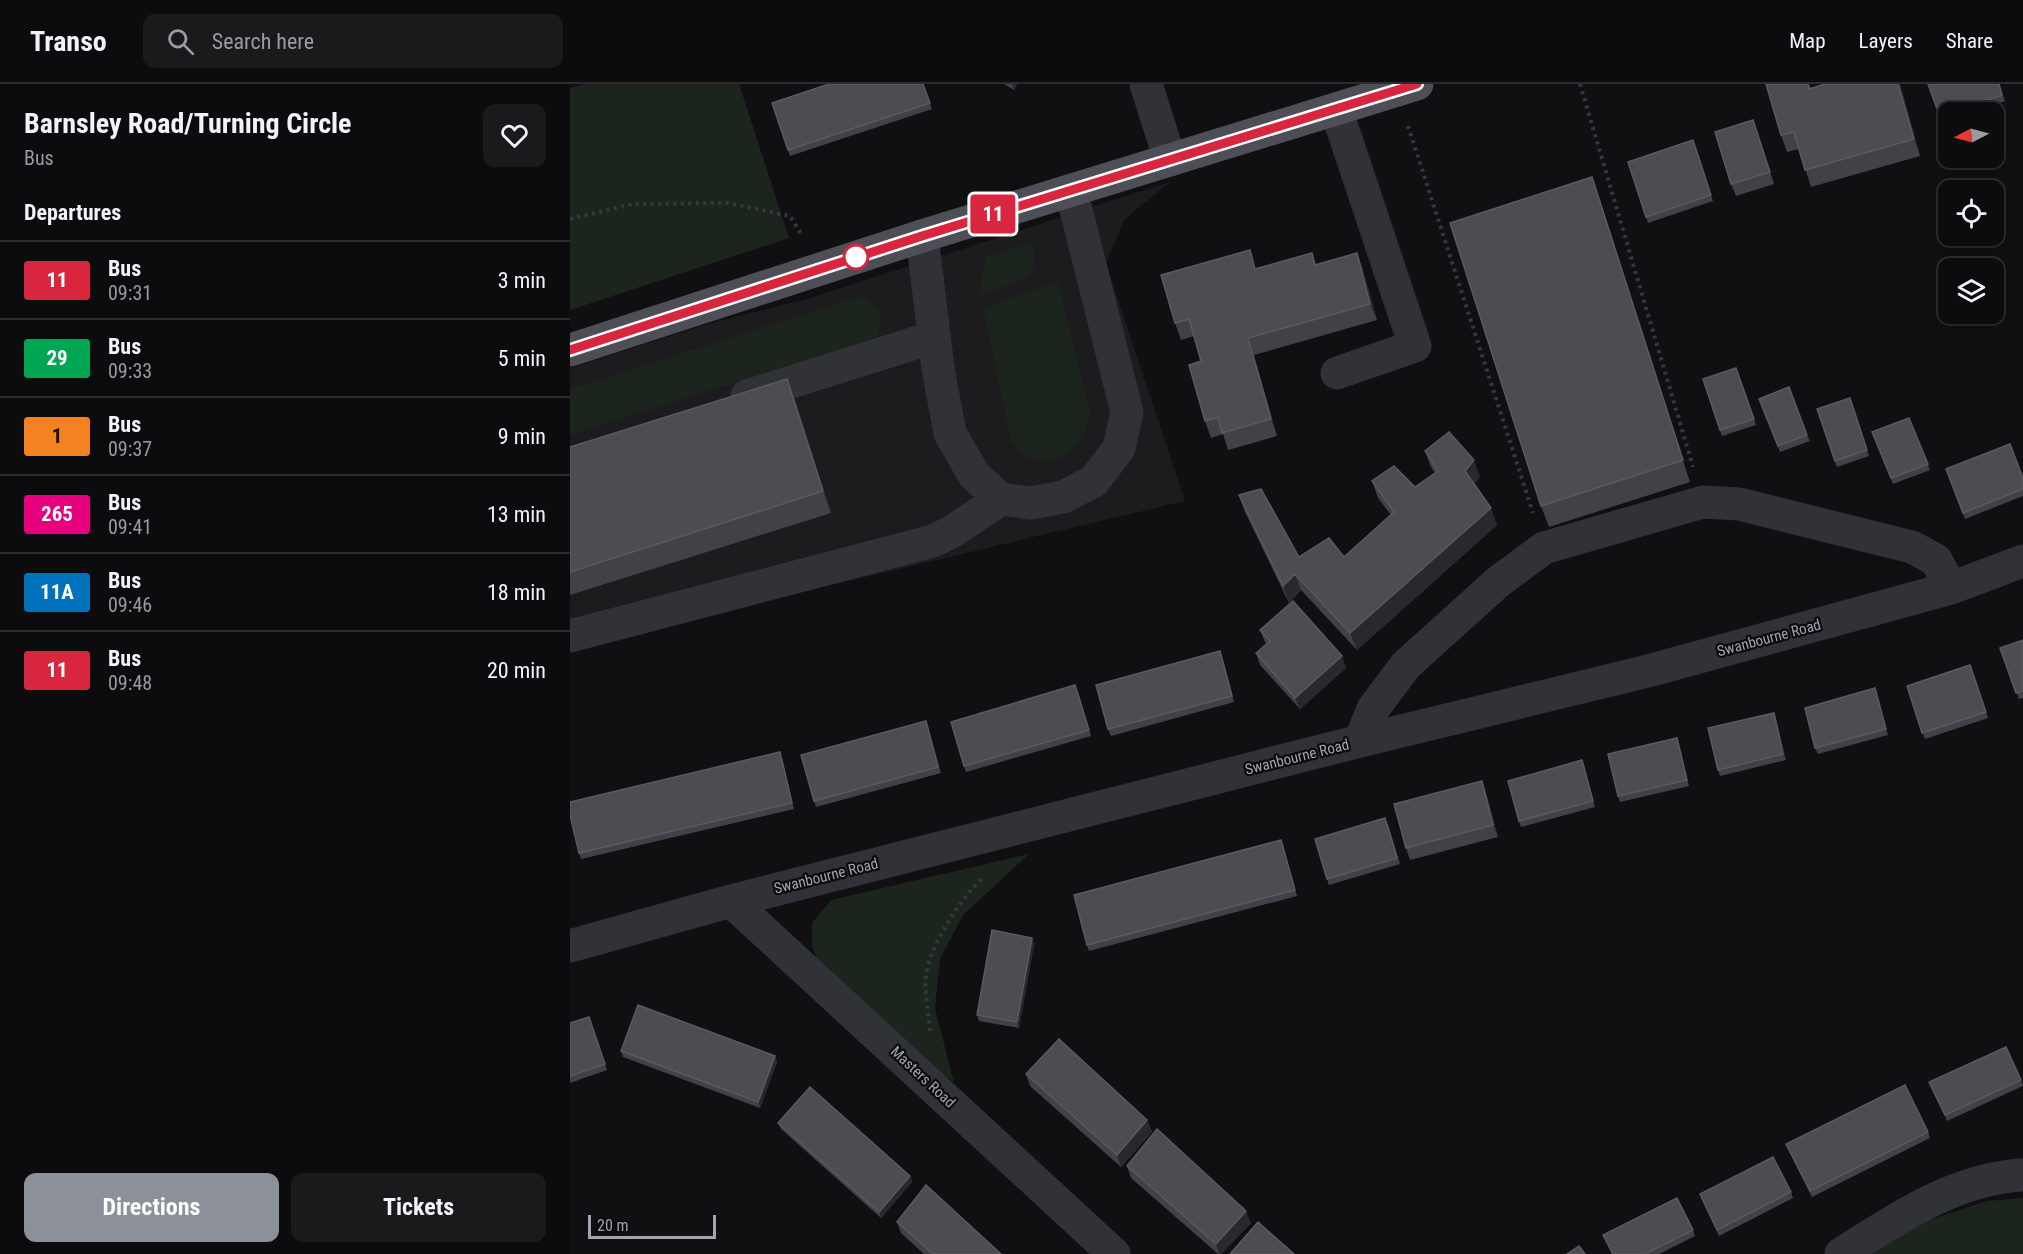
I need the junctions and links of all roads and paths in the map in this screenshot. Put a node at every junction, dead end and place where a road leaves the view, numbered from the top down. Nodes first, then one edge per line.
1 (1146, 84) edge
2 (1580, 84) edge
3 (1407, 87) edge
4 (1336, 109) junction
5 (1170, 160) junction
6 (1071, 190) junction
7 (570, 219) edge
8 (922, 236) junction
9 (824, 268) junction
10 (934, 337) junction
11 (570, 350) edge
12 (1337, 373) dead end
13 (718, 405) edge
14 (1001, 499) junction
15 (1703, 502) junction
16 (1544, 548) junction
17 (2023, 561) edge
18 (1952, 588) junction
19 (570, 636) edge
20 (1360, 741) junction
21 (990, 870) dead end
22 (731, 900) junction
23 (570, 946) edge
24 (930, 1033) dead end
25 (2023, 1175) edge
26 (1114, 1254) edge
27 (1841, 1254) edge

1 - 5 street
2 - 15 path
3 - 4 main road
3 - 16 path
4 - 5 main road
4 - 12 street
5 - 6 main road
6 - 8 main road
6 - 14 street
7 - 9 path
8 - 9 main road
8 - 10 street
9 - 11 main road
10 - 13 street
10 - 14 street
14 - 19 street
15 - 16 street
15 - 18 street
16 - 20 street
17 - 18 street, Swanbourne Road
18 - 20 street, Swanbourne Road
20 - 22 street, Swanbourne Road
21 - 24 path
22 - 23 street, Swanbourne Road
22 - 26 street, Masters Road
25 - 27 street

